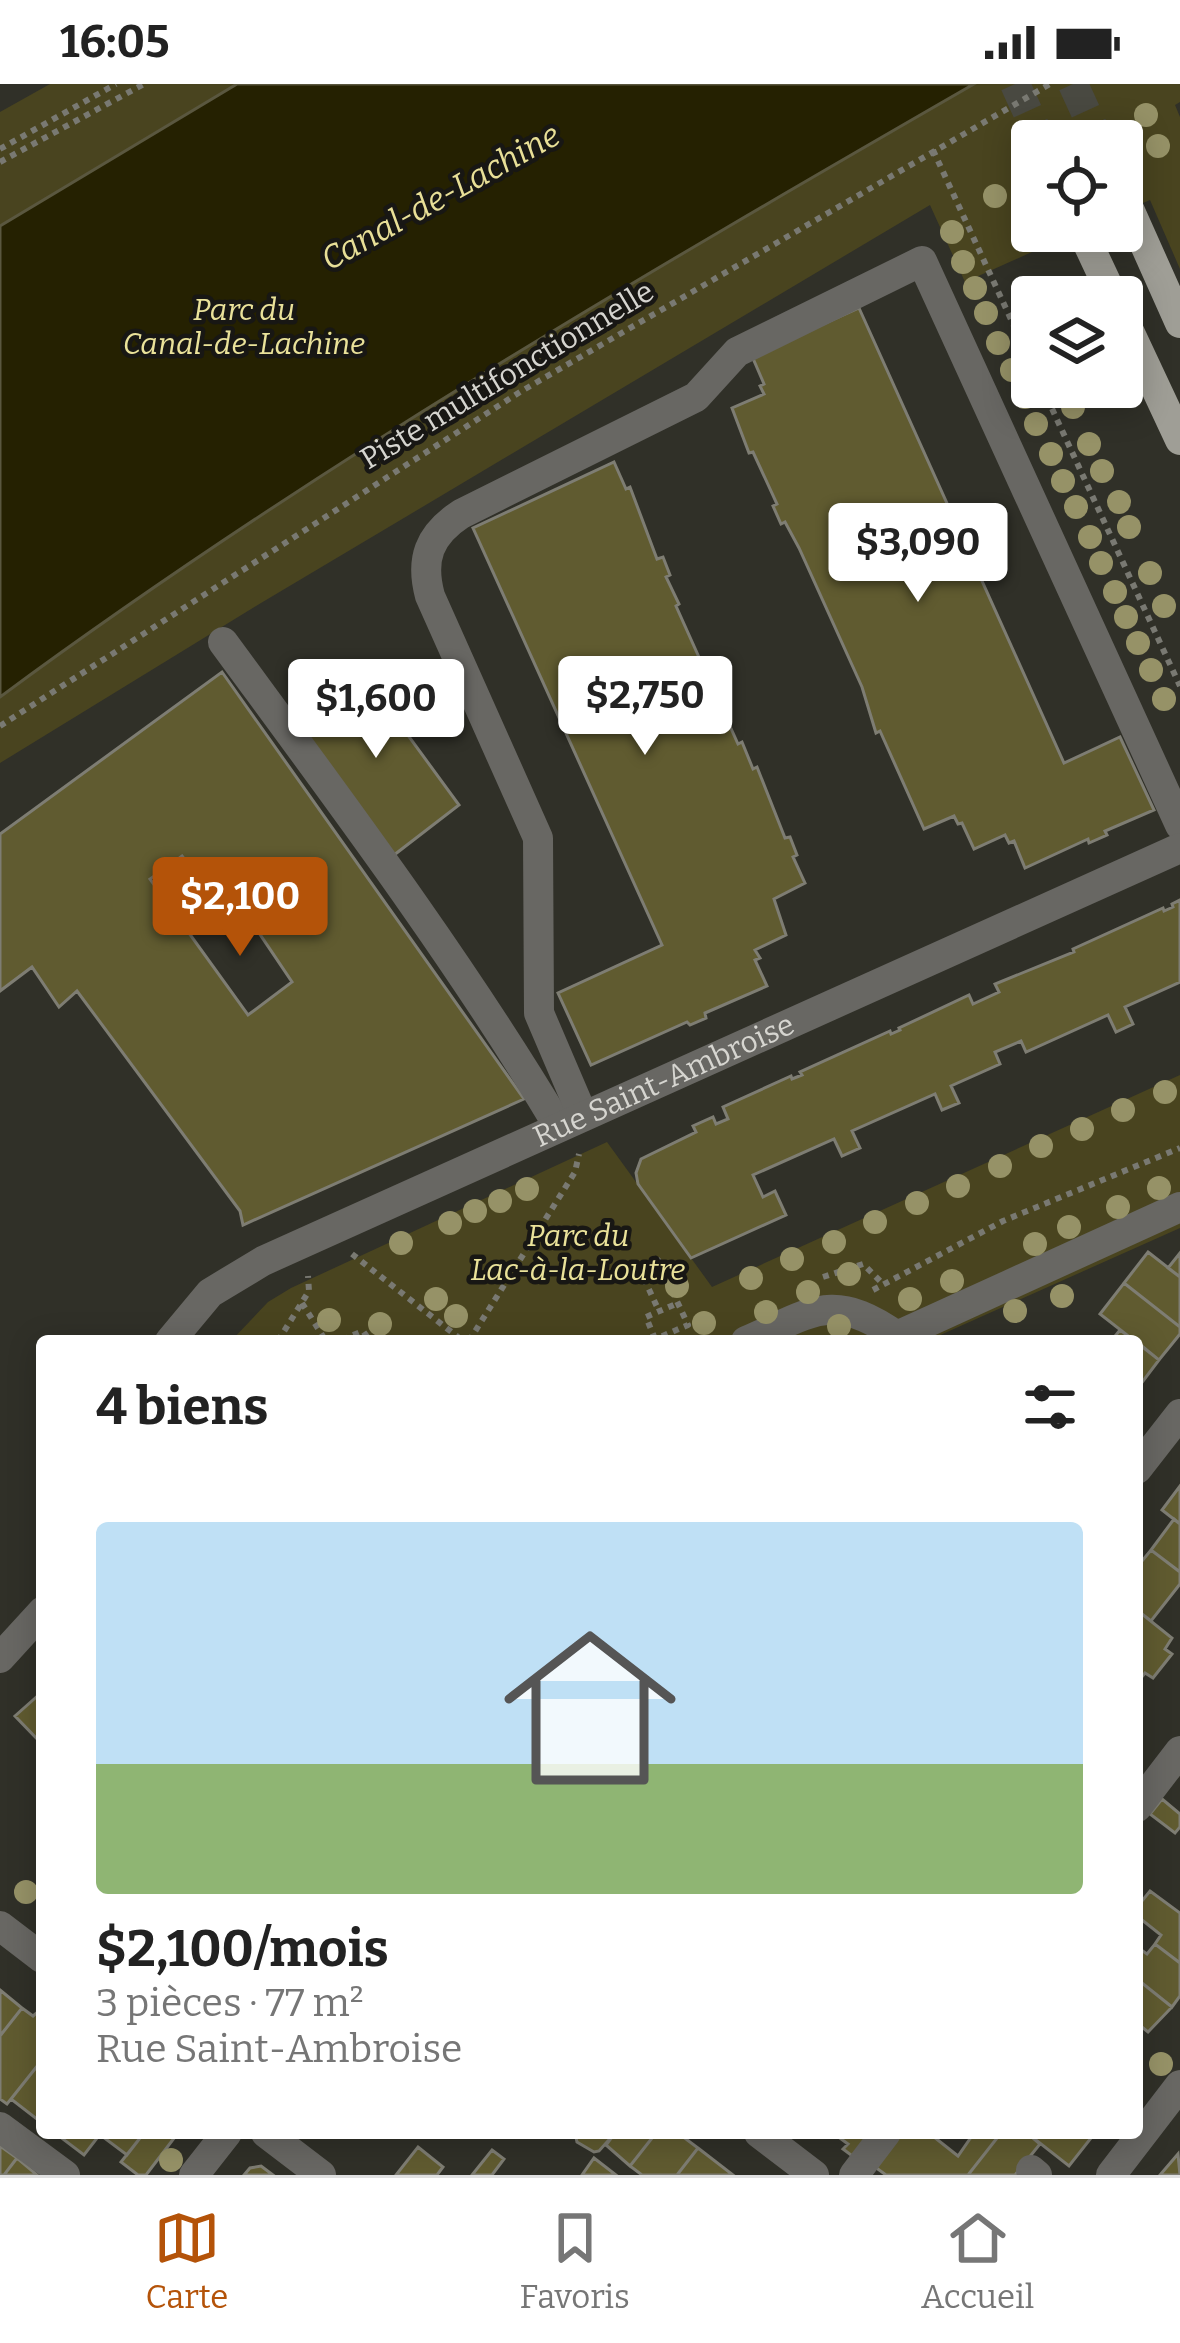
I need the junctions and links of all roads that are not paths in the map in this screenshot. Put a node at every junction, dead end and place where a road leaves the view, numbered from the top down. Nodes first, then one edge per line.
1 (1143, 240) edge
2 (1180, 323) edge
3 (1143, 361) edge
4 (1180, 440) edge
5 (223, 641) dead end
6 (1180, 825) edge
7 (1180, 848) edge
8 (573, 1132) junction
9 (1180, 1207) edge
10 (175, 1335) edge
11 (761, 1335) edge
12 (890, 1335) edge
13 (905, 1335) edge
14 (1180, 1414) edge
15 (1143, 1461) edge
16 (36, 1619) edge
17 (0, 1658) edge
18 (1180, 1750) edge
19 (1143, 1799) edge
20 (0, 1926) edge
21 (36, 1953) edge
22 (1180, 2085) edge
23 (0, 2127) edge
24 (1143, 2133) edge
25 (222, 2139) edge
26 (274, 2139) edge
27 (767, 2139) edge
28 (881, 2139) edge
29 (1139, 2139) edge
30 (65, 2175) edge
31 (194, 2175) edge
32 (321, 2175) edge
33 (814, 2175) edge
34 (854, 2175) edge
35 (1111, 2175) edge

1 - 2 main road
3 - 4 main road
5 - 8 street
6 - 8 street
7 - 8 street, Rue Saint-Ambroise
8 - 10 street, Rue Saint-Ambroise
9 - 13 street
11 - 12 street
14 - 15 street
16 - 17 street
18 - 19 street
20 - 21 street
22 - 24 street
23 - 30 street
25 - 31 street
26 - 32 street
27 - 33 street
28 - 34 street
29 - 35 street

